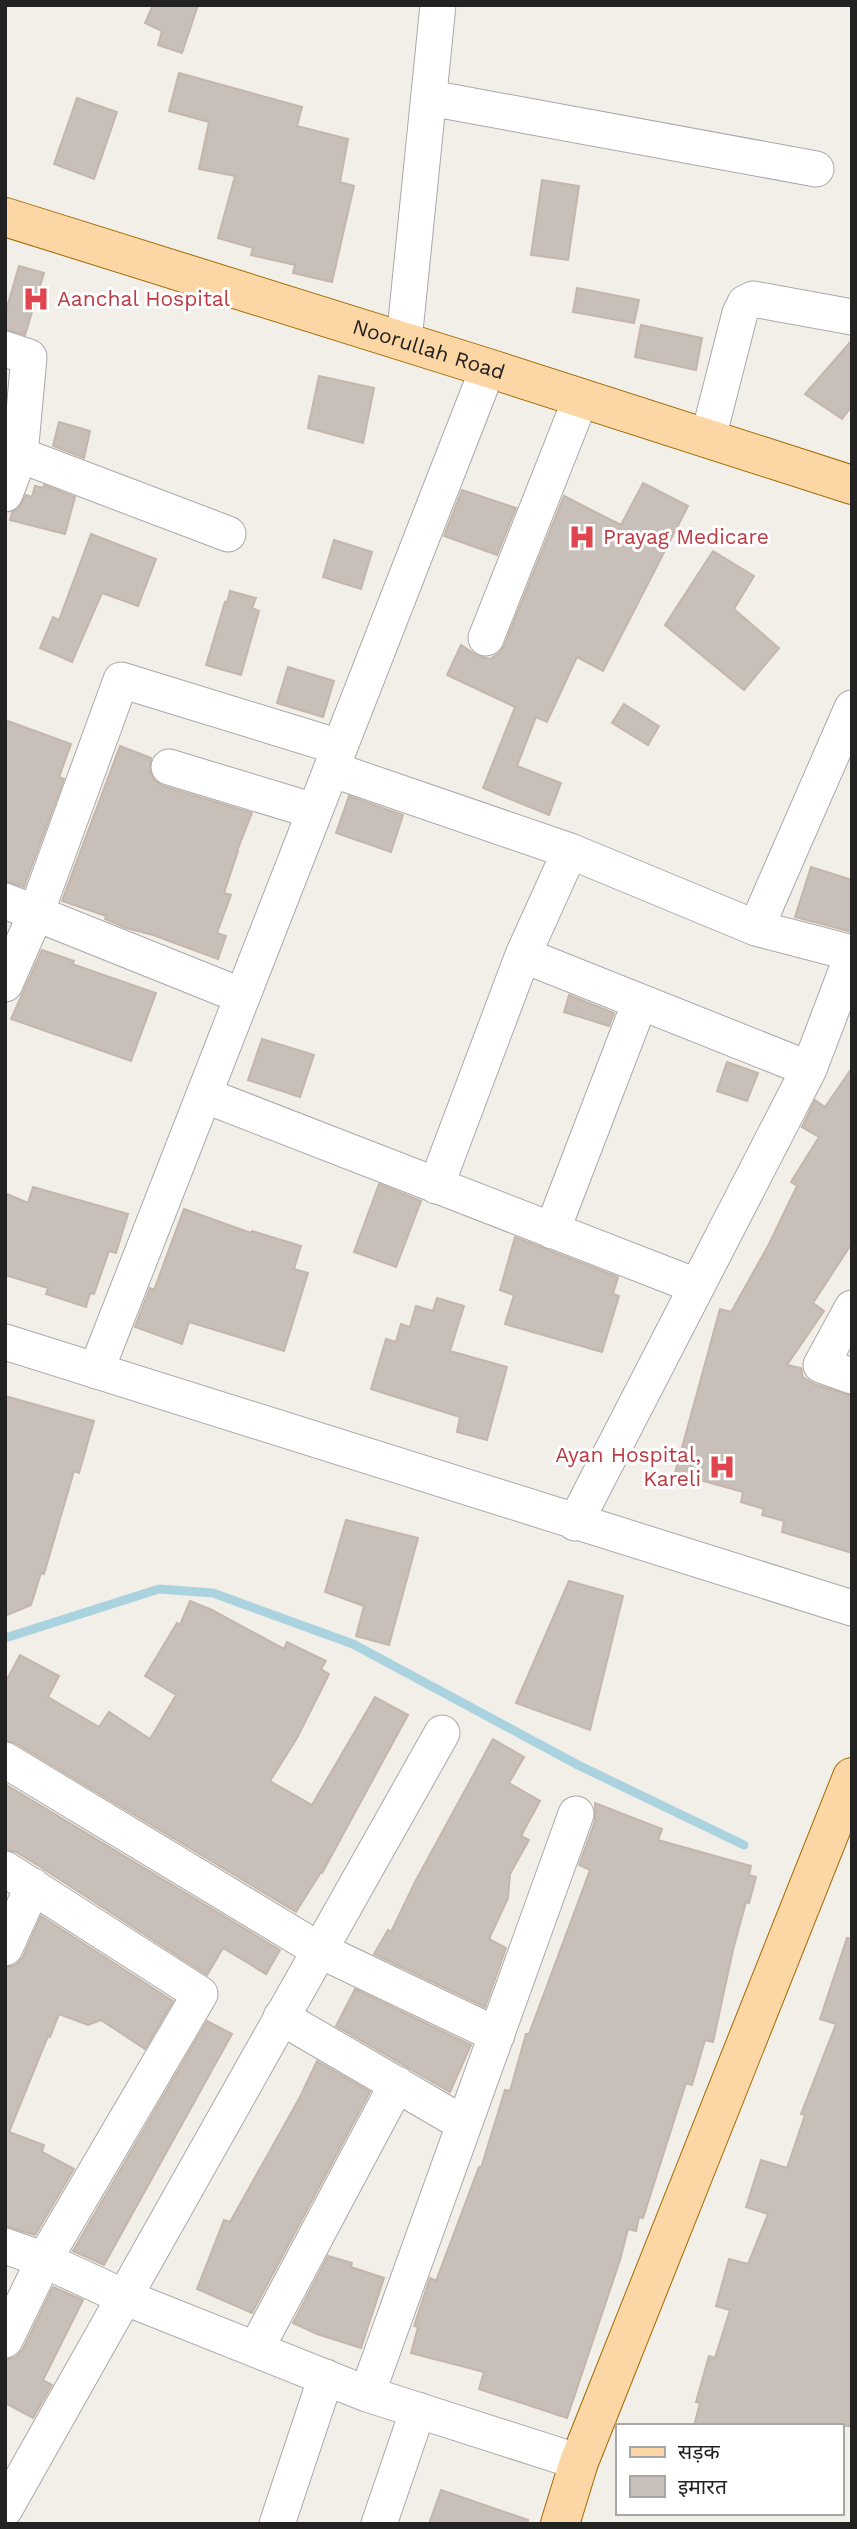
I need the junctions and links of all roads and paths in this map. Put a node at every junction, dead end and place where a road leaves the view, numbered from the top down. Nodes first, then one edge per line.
1 (438, 5) edge
2 (430, 98) junction
3 (816, 169) dead end
4 (5, 217) edge
5 (852, 317) edge
6 (404, 341) junction
7 (5, 349) edge
8 (488, 368) junction
9 (581, 398) junction
10 (708, 438) junction
11 (20, 455) junction
12 (852, 485) edge
13 (5, 494) edge
14 (228, 534) dead end
15 (486, 638) dead end
16 (852, 708) edge
17 (335, 758) junction
18 (169, 766) dead end
19 (314, 811) junction
20 (570, 852) junction
21 (21, 907) edge
22 (756, 928) junction
23 (523, 955) junction
24 (852, 955) edge
25 (5, 984) edge
26 (242, 996) junction
27 (640, 1002) junction
28 (809, 1069) junction
29 (204, 1094) junction
30 (436, 1186) junction
31 (552, 1231) junction
32 (696, 1286) junction
33 (852, 1308) edge
34 (6, 1345) edge
35 (96, 1371) junction
36 (852, 1376) edge
37 (575, 1523) junction
38 (852, 1608) edge
39 (442, 1733) dead end
40 (5, 1760) edge
41 (852, 1777) edge
42 (576, 1814) dead end
43 (19, 1877) edge
44 (5, 1948) edge
45 (319, 1950) junction
46 (281, 2017) junction
47 (497, 2035) junction
48 (397, 2084) junction
49 (464, 2124) junction
50 (5, 2246) edge
51 (44, 2260) junction
52 (124, 2297) junction
53 (5, 2340) edge
54 (256, 2349) junction
55 (326, 2377) junction
56 (367, 2393) junction
57 (418, 2410) junction
58 (579, 2462) junction
59 (5, 2509) edge
60 (277, 2524) edge
61 (379, 2524) edge
62 (560, 2524) edge

1 - 2 street
2 - 3 street
2 - 6 street
4 - 6 main road, Noorullah Road
5 - 10 street
6 - 8 main road, Noorullah Road
7 - 11 street
8 - 9 main road, Noorullah Road
8 - 17 street
9 - 10 main road, Noorullah Road
9 - 15 street
10 - 12 main road, Noorullah Road
11 - 13 street
11 - 14 street
16 - 22 street
17 - 19 street
17 - 20 street
17 - 21 street
18 - 19 street
19 - 26 street
20 - 22 street
20 - 23 street
21 - 25 street
21 - 26 street
22 - 24 street
23 - 27 street
23 - 30 street
24 - 28 street
26 - 29 street
27 - 28 street
27 - 31 street
28 - 32 street
29 - 30 street
29 - 35 street
30 - 31 street
31 - 32 street
32 - 37 street
33 - 36 street
34 - 35 street
35 - 37 street
37 - 38 street
39 - 45 street
40 - 45 street
41 - 58 main road
42 - 47 street
43 - 44 street
43 - 51 street
45 - 46 street
45 - 47 street
46 - 48 street
46 - 52 street
47 - 49 street
48 - 49 street
48 - 54 street
49 - 56 street
50 - 51 street
51 - 52 street
51 - 53 street
52 - 54 street
52 - 59 street
54 - 55 street
55 - 56 street
55 - 60 street
56 - 57 street
57 - 58 street
57 - 61 street
58 - 62 main road

